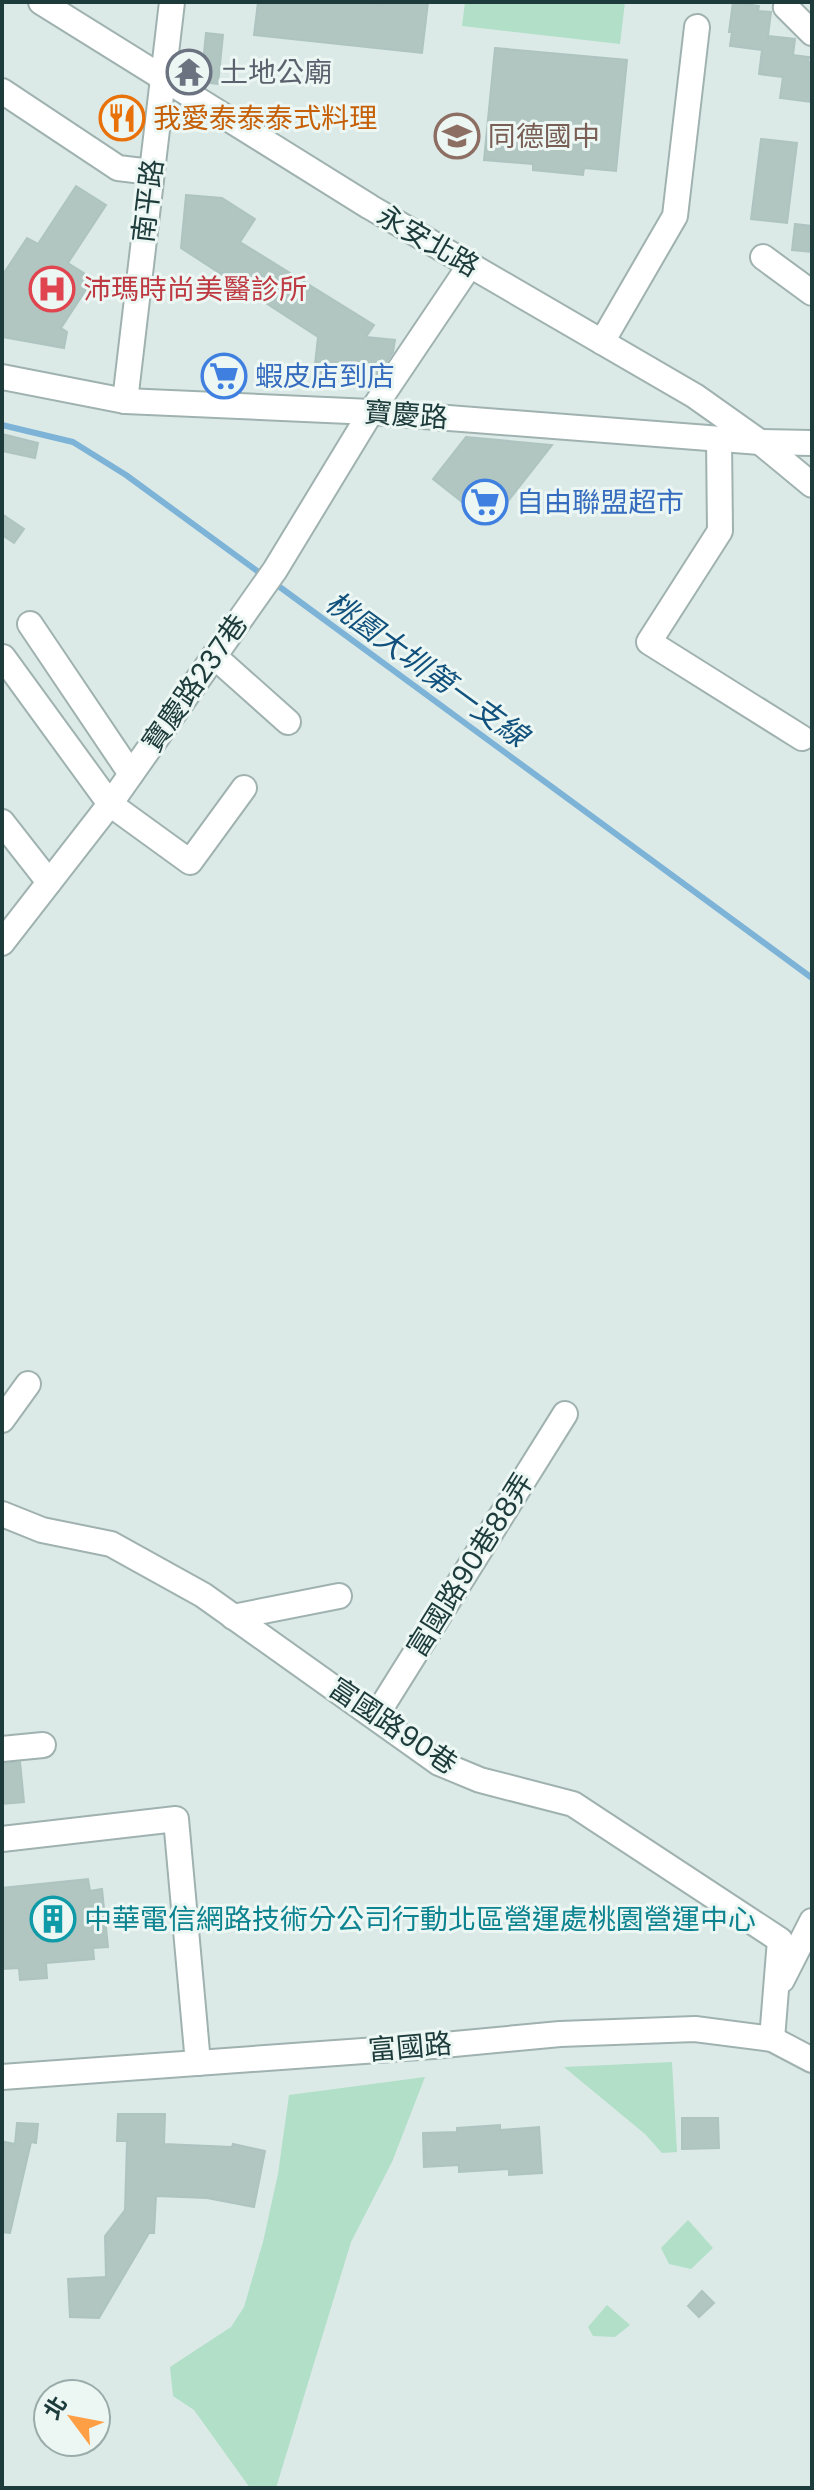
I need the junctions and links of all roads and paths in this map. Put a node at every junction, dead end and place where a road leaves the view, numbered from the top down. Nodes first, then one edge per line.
1 (41, 2) edge
2 (172, 2) edge
3 (785, 4) edge
4 (697, 27) dead end
5 (812, 33) edge
6 (164, 80) junction
7 (2, 91) edge
8 (151, 172) junction
9 (763, 257) dead end
10 (470, 265) junction
11 (812, 293) edge
12 (602, 342) junction
13 (2, 377) edge
14 (125, 401) junction
15 (371, 412) junction
16 (719, 439) junction
17 (760, 442) junction
18 (812, 443) edge
19 (812, 485) edge
20 (30, 624) dead end
21 (214, 656) junction
22 (3, 657) edge
23 (288, 722) dead end
24 (802, 738) dead end
25 (131, 774) junction
26 (244, 788) dead end
27 (110, 804) junction
28 (2, 822) edge
29 (49, 882) junction
30 (2, 943) edge
31 (28, 1384) dead end
32 (565, 1414) dead end
33 (2, 1420) edge
34 (2, 1514) edge
35 (339, 1596) dead end
36 (233, 1617) junction
37 (376, 1716) junction
38 (43, 1745) dead end
39 (2, 1749) edge
40 (2, 1839) edge
41 (812, 1921) edge
42 (775, 1993) junction
43 (772, 2039) junction
44 (812, 2060) edge
45 (198, 2063) junction
46 (2, 2077) edge

1 - 6 street, 永安北路
2 - 6 street, 南平路
3 - 5 street
4 - 12 street
6 - 8 street, 南平路
6 - 10 street, 永安北路
7 - 8 street
8 - 14 street, 南平路
9 - 11 street
10 - 12 street, 永安北路
10 - 15 street, 寶慶路237巷
12 - 17 street, 永安北路
13 - 14 street, 寶慶路
14 - 15 street, 寶慶路
15 - 16 street, 寶慶路
15 - 21 street, 寶慶路237巷
16 - 17 street, 寶慶路
16 - 24 street
17 - 18 street, 寶慶路
17 - 19 street, 永安北路
20 - 25 street
21 - 23 street
21 - 25 street, 寶慶路237巷
22 - 27 street
25 - 27 street, 寶慶路237巷
26 - 27 street
27 - 29 street, 寶慶路237巷
28 - 29 street
29 - 30 street, 寶慶路237巷
31 - 33 street
32 - 37 street, 富國路90巷88弄
34 - 36 street, 富國路90巷
35 - 36 street
36 - 37 street, 富國路90巷
37 - 42 street, 富國路90巷
38 - 39 street
40 - 45 street
41 - 42 street
42 - 43 street, 富國路90巷
43 - 44 street, 富國路
43 - 45 street, 富國路
45 - 46 street, 富國路

